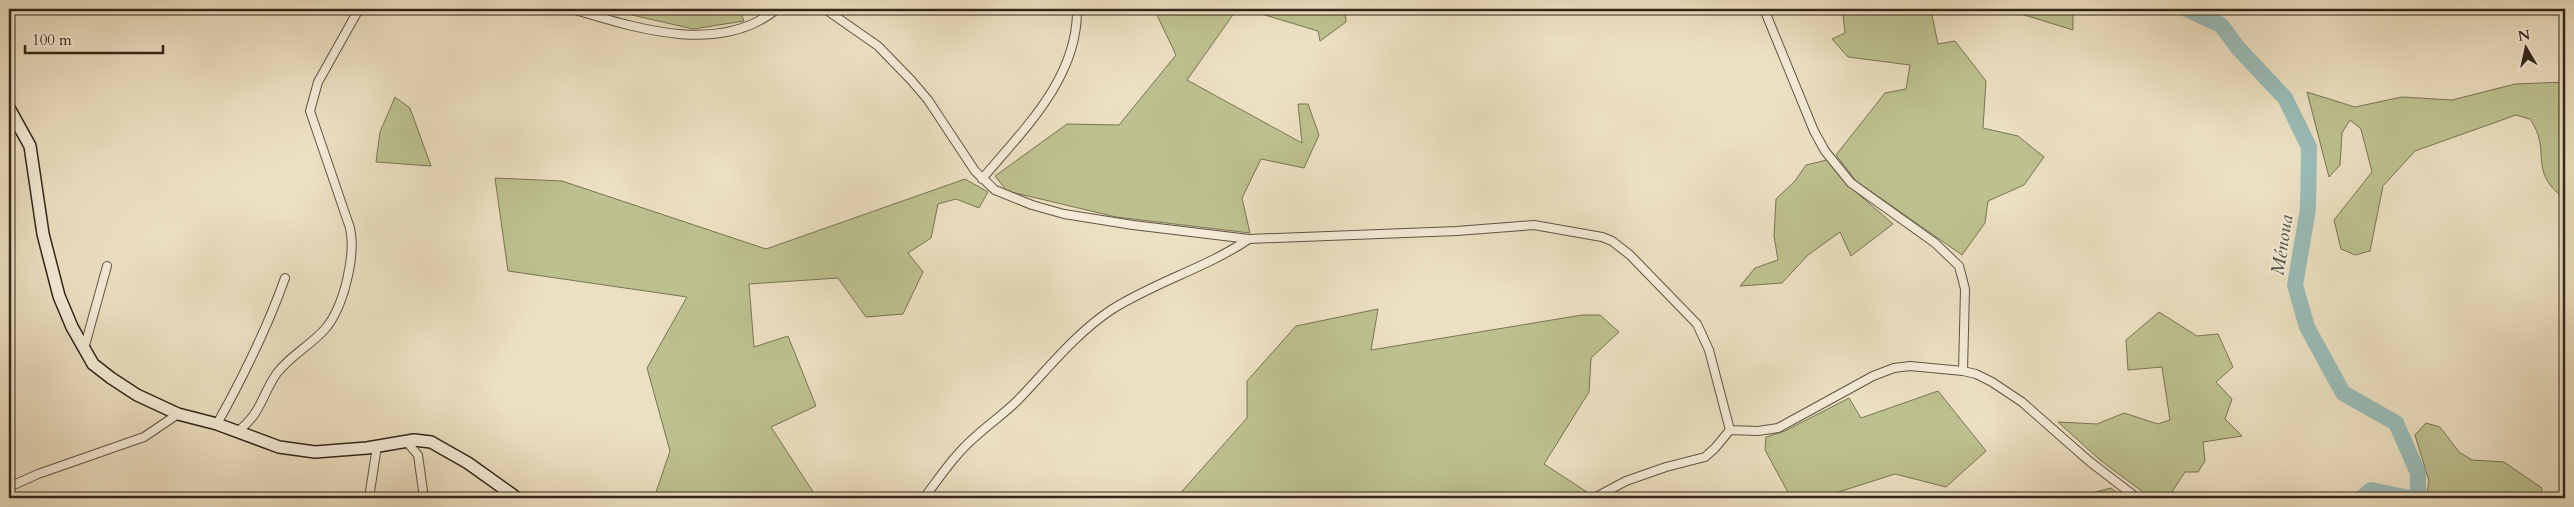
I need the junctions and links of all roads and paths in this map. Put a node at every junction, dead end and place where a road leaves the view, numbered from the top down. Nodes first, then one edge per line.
1 (359, 9) edge
2 (572, 9) edge
3 (777, 9) edge
4 (825, 9) edge
5 (1077, 9) edge
6 (1764, 9) edge
7 (9, 108) edge
8 (982, 179) junction
9 (1249, 239) junction
10 (107, 266) dead end
11 (285, 278) dead end
12 (84, 349) junction
13 (1963, 371) junction
14 (178, 414) junction
15 (217, 424) junction
16 (1730, 430) junction
17 (237, 432) junction
18 (406, 441) junction
19 (377, 446) junction
20 (9, 487) edge
21 (369, 498) edge
22 (424, 498) edge
23 (517, 498) edge
24 (924, 498) edge
25 (1594, 498) edge
26 (2137, 498) edge

1 - 17 street
2 - 3 street
4 - 8 street
5 - 8 street
6 - 13 street
7 - 12 street
8 - 9 street
9 - 16 street
9 - 24 street
10 - 12 street
11 - 15 street
12 - 14 street
13 - 16 street
13 - 26 street
14 - 15 street
14 - 20 street
15 - 17 street
16 - 25 street
17 - 19 street
18 - 19 street
18 - 22 street
18 - 23 street
19 - 21 street

